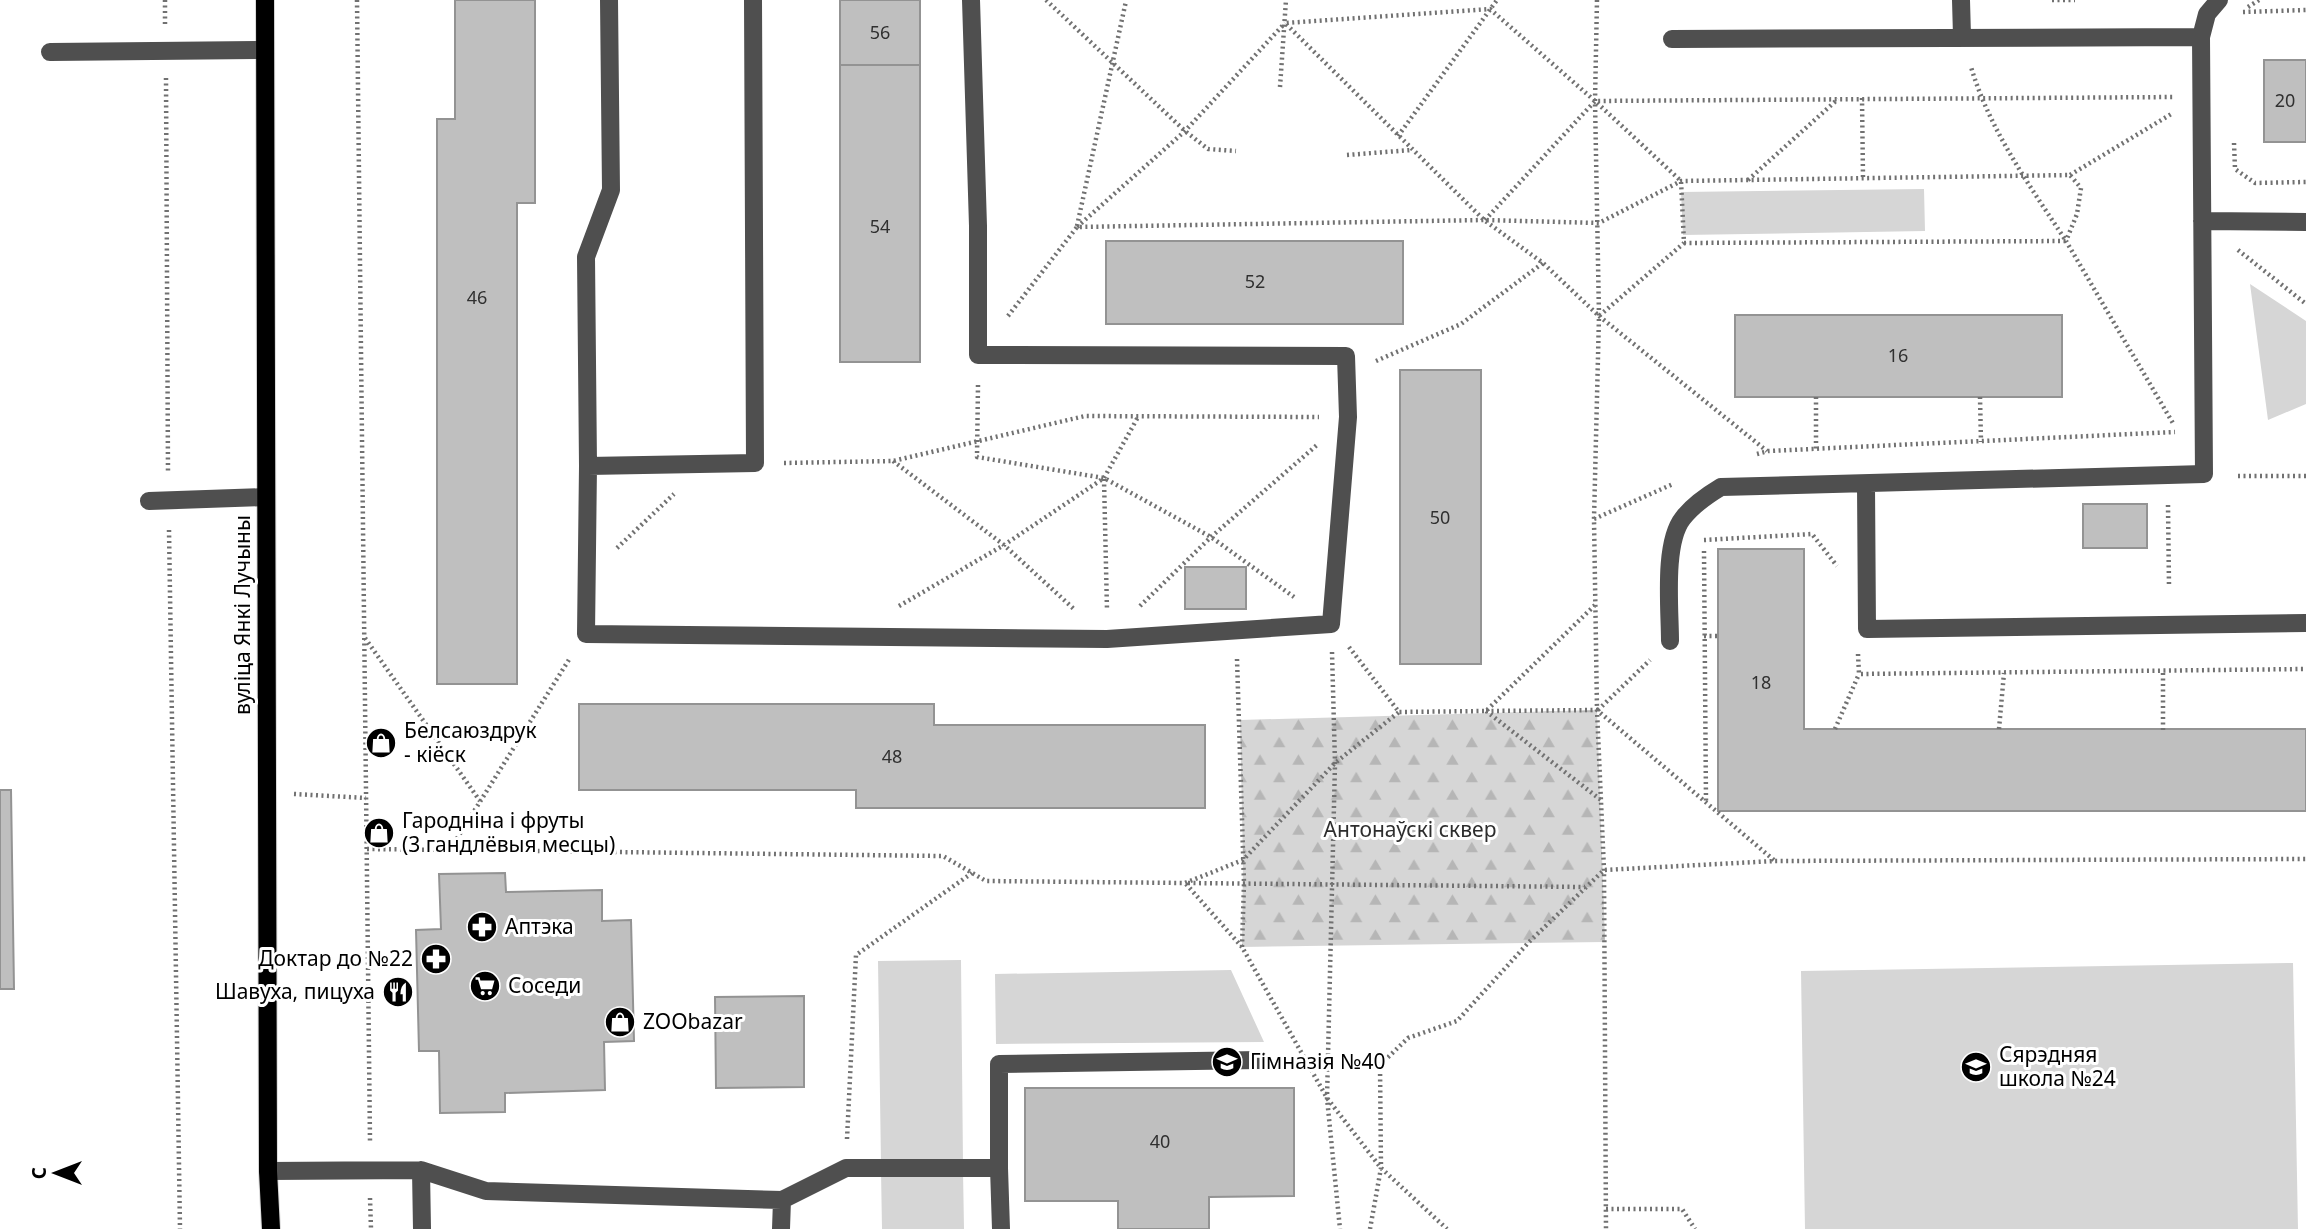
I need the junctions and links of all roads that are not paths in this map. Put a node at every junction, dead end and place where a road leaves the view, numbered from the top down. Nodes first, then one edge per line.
1 (265, 0) edge
2 (609, 0) edge
3 (753, 0) edge
4 (971, 0) edge
5 (1961, 0) edge
6 (2219, 0) edge
7 (1962, 36) junction
8 (2201, 37) junction
9 (1672, 38) dead end
10 (265, 50) junction
11 (50, 52) dead end
12 (2202, 221) junction
13 (2306, 222) edge
14 (589, 466) junction
15 (1866, 485) junction
16 (266, 497) junction
17 (149, 501) dead end
18 (2306, 623) edge
19 (1670, 642) road end
20 (1259, 1060) dead end
21 (999, 1167) junction
22 (421, 1170) junction
23 (268, 1171) junction
24 (782, 1199) junction
25 (271, 1229) edge
26 (422, 1229) edge
27 (781, 1229) edge
28 (1001, 1229) edge

1 - 10 main road, вуліца Янкі Лучыны
2 - 14 lane
3 - 14 lane
4 - 14 lane
5 - 7 lane
6 - 8 lane
7 - 8 lane
7 - 9 lane
8 - 12 lane
10 - 11 lane
10 - 16 main road, вуліца Янкі Лучыны
12 - 13 lane
12 - 15 lane
15 - 18 lane
15 - 19 lane
16 - 17 lane
16 - 23 main road, вуліца Янкі Лучыны
20 - 21 lane
21 - 24 lane
21 - 28 lane
22 - 23 lane
22 - 24 lane
22 - 26 lane
23 - 25 main road, вуліца Янкі Лучыны
24 - 27 lane

